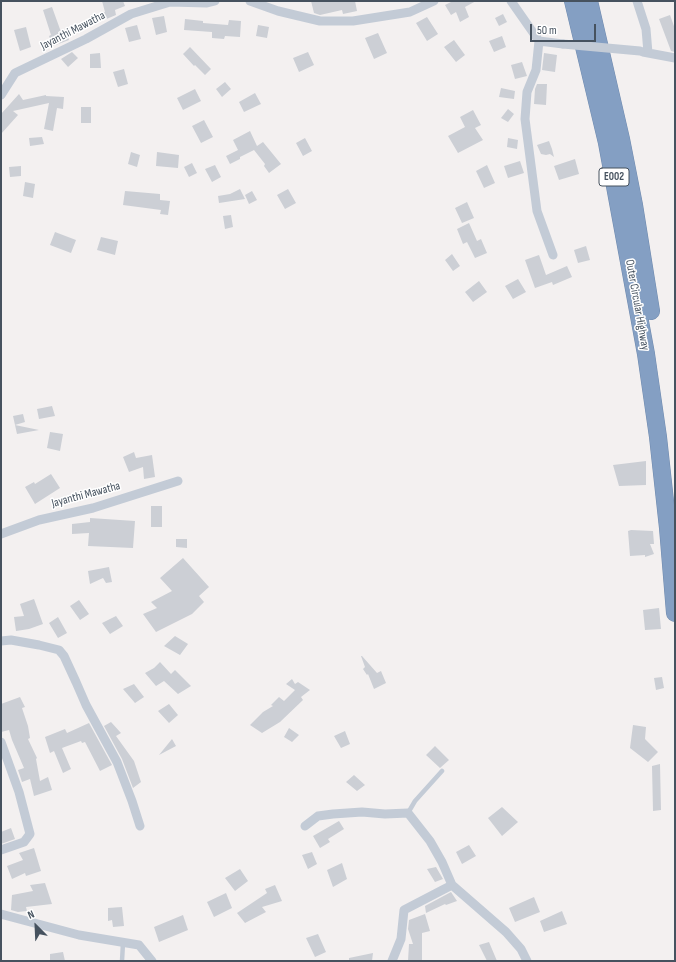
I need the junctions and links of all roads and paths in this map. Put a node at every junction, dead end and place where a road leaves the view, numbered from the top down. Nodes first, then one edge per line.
1 (170, 1) edge
2 (215, 1) edge
3 (250, 1) edge
4 (434, 1) edge
5 (511, 1) edge
6 (573, 1) edge
7 (589, 1) edge
8 (637, 1) edge
9 (539, 41) junction
10 (644, 52) junction
11 (675, 58) edge
12 (1, 95) edge
13 (553, 255) dead end
14 (652, 353) junction
15 (178, 481) dead end
16 (675, 484) edge
17 (1, 534) edge
18 (675, 613) edge
19 (1, 641) edge
20 (1, 742) edge
21 (442, 771) dead end
22 (408, 813) junction
23 (140, 826) dead end
24 (305, 826) dead end
25 (1, 850) edge
26 (452, 885) junction
27 (1, 914) edge
28 (122, 942) junction
29 (122, 961) edge
30 (152, 961) edge
31 (392, 961) edge
32 (527, 961) edge

1 - 2 street, Jayanthi Mawatha
1 - 12 street, Jayanthi Mawatha
3 - 4 street
5 - 9 street
6 - 14 highway, Outer Circular Highway / E002
7 - 14 highway, Outer Circular Highway / E002
8 - 10 street
9 - 10 street, bridge
9 - 13 street
10 - 11 street
14 - 16 highway, Outer Circular Highway / E002
14 - 18 highway, Outer Circular Highway / E002
15 - 17 street, Jayanthi Mawatha
19 - 23 street
20 - 25 street
21 - 22 lane
22 - 24 street
22 - 26 street
26 - 31 street
26 - 32 street
27 - 28 street
28 - 29 lane
28 - 30 street

